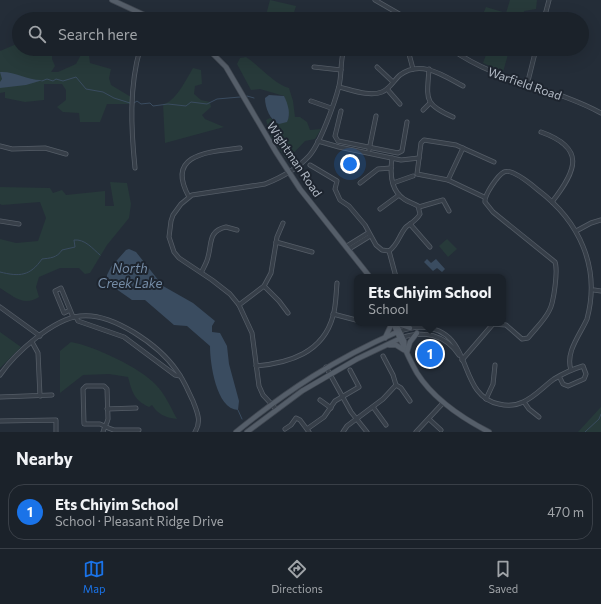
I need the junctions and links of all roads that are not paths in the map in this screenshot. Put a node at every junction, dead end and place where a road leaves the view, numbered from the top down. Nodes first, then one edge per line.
1 (114, 0) edge
2 (375, 0) edge
3 (549, 0) edge
4 (138, 12) edge
5 (396, 12) edge
6 (546, 12) edge
7 (138, 56) edge
8 (215, 56) edge
9 (343, 56) edge
10 (410, 56) edge
11 (462, 56) edge
12 (534, 56) edge
13 (314, 67) dead end
14 (376, 67) dead end
15 (413, 69) junction
16 (429, 69) junction
17 (341, 70) junction
18 (393, 82) junction
19 (527, 85) junction
20 (463, 86) dead end
21 (339, 87) junction
22 (387, 89) junction
23 (311, 101) dead end
24 (430, 103) junction
25 (400, 104) dead end
26 (331, 108) junction
27 (423, 110) dead end
28 (340, 111) dead end
29 (601, 113) edge
30 (376, 116) dead end
31 (453, 117) dead end
32 (407, 122) dead end
33 (541, 132) dead end
34 (318, 141) junction
35 (0, 146) edge
36 (240, 148) dead end
37 (370, 148) junction
38 (463, 148) junction
39 (369, 153) junction
40 (66, 154) dead end
41 (392, 158) junction
42 (419, 158) junction
43 (494, 162) dead end
44 (310, 165) dead end
45 (135, 168) dead end
46 (391, 168) junction
47 (289, 172) junction
48 (413, 176) dead end
49 (448, 180) junction
50 (360, 183) dead end
51 (392, 183) junction
52 (398, 195) junction
53 (189, 197) junction
54 (484, 197) junction
55 (552, 202) junction
56 (419, 207) junction
57 (380, 209) dead end
58 (449, 211) dead end
59 (601, 220) edge
60 (0, 221) edge
61 (283, 223) dead end
62 (19, 224) dead end
63 (410, 224) junction
64 (237, 230) dead end
65 (578, 230) junction
66 (369, 235) junction
67 (276, 242) junction
68 (430, 247) dead end
69 (348, 248) junction
70 (389, 251) junction
71 (312, 252) dead end
72 (202, 272) junction
73 (368, 274) edge
74 (395, 274) edge
75 (337, 283) dead end
76 (264, 286) junction
77 (594, 290) junction
78 (601, 291) edge
79 (239, 305) junction
80 (0, 307) edge
81 (70, 310) junction
82 (288, 313) dead end
83 (333, 314) junction
84 (74, 317) junction
85 (354, 319) edge
86 (506, 325) edge
87 (392, 326) edge
88 (396, 326) edge
89 (404, 326) edge
90 (491, 326) edge
91 (128, 328) junction
92 (410, 328) junction
93 (399, 332) junction
94 (417, 333) junction
95 (40, 336) junction
96 (124, 336) junction
97 (385, 338) junction
98 (401, 338) junction
99 (32, 342) junction
100 (387, 345) junction
101 (406, 350) junction
102 (383, 356) dead end
103 (462, 360) junction
104 (495, 365) dead end
105 (256, 366) junction
106 (326, 367) junction
107 (350, 370) dead end
108 (571, 370) junction
109 (0, 374) edge
110 (330, 375) junction
111 (180, 376) junction
112 (559, 376) junction
113 (396, 384) junction
114 (52, 395) dead end
115 (40, 396) junction
116 (0, 397) edge
117 (342, 397) junction
118 (486, 399) junction
119 (320, 400) dead end
120 (410, 401) dead end
121 (524, 402) junction
122 (443, 403) junction
123 (272, 404) junction
124 (373, 407) junction
125 (136, 408) dead end
126 (331, 408) junction
127 (108, 409) junction
128 (276, 409) junction
129 (539, 417) dead end
130 (429, 418) junction
131 (356, 419) junction
132 (0, 421) edge
133 (386, 425) dead end
134 (104, 427) junction
135 (285, 429) dead end
136 (139, 430) dead end
137 (308, 430) edge
138 (441, 430) dead end
139 (418, 431) edge
140 (56, 432) edge
141 (103, 432) edge
142 (195, 432) edge
143 (236, 432) edge
144 (247, 432) edge
145 (343, 432) edge
146 (367, 432) edge
147 (489, 432) edge

1 - 4 main road
2 - 5 street
3 - 6 street
7 - 45 street
8 - 47 main road, Wightman Road
9 - 17 street
10 - 15 street
11 - 19 street, Warfield Road
12 - 19 street
13 - 17 street
14 - 18 street
15 - 16 street
15 - 18 street
16 - 20 street
16 - 24 street
17 - 21 street
18 - 22 street
19 - 29 street, Warfield Road
21 - 22 street
21 - 26 street
22 - 25 street
23 - 26 street
24 - 27 street
24 - 31 street
26 - 34 street
28 - 37 street
30 - 37 street
32 - 37 street
33 - 55 street
34 - 39 street
34 - 47 street
35 - 40 street
36 - 53 street
37 - 39 street
38 - 42 street
38 - 43 street
38 - 49 street
39 - 41 street
41 - 42 street
41 - 46 street
42 - 49 street
44 - 66 street
46 - 50 street
46 - 51 street
47 - 53 street
47 - 69 main road, Wightman Road
48 - 51 street
49 - 54 street
51 - 52 street
52 - 56 street
52 - 57 street
53 - 72 street
54 - 55 street
54 - 86 street
55 - 65 street
56 - 58 street
56 - 63 street
59 - 65 street
60 - 62 street
61 - 67 street
63 - 68 street
63 - 70 street
64 - 72 street
65 - 77 street
66 - 69 street
66 - 70 street
67 - 71 street
67 - 76 street
69 - 73 main road, Wightman Road
70 - 74 street
72 - 79 street
75 - 83 street
76 - 79 street
76 - 82 street
77 - 78 street
77 - 108 street
79 - 105 street
80 - 95 street
81 - 81 street
81 - 84 street
83 - 85 street
83 - 105 street
84 - 91 street
84 - 95 street
84 - 96 street
87 - 97 main road
88 - 93 main road
89 - 92 main road
90 - 103 street
91 - 96 street
91 - 111 street
92 - 93 street
92 - 103 street
93 - 97 main road
93 - 98 main road
94 - 98 street
94 - 101 main road
94 - 103 street
95 - 99 street
96 - 111 street
97 - 106 main road
98 - 100 main road
98 - 101 main road
99 - 109 street
99 - 115 street
100 - 101 main road
100 - 110 main road
101 - 122 main road
102 - 113 street
103 - 118 street
104 - 118 street
105 - 123 street
106 - 110 street
106 - 123 main road
107 - 117 street
108 - 112 street
108 - 112 street
110 - 117 street
110 - 128 main road
111 - 142 street
112 - 121 street
113 - 120 street
113 - 124 street
114 - 115 street
115 - 116 street
117 - 126 street
117 - 131 street
118 - 121 street
119 - 126 street
121 - 129 street
122 - 130 street
122 - 147 main road
123 - 128 street
123 - 143 main road
124 - 131 street
124 - 133 street
125 - 127 street
126 - 137 street
127 - 134 street
127 - 134 street
128 - 144 main road
130 - 138 street
130 - 139 street
131 - 145 street
131 - 146 street
132 - 140 street
134 - 136 street
134 - 141 street
135 - 137 street

